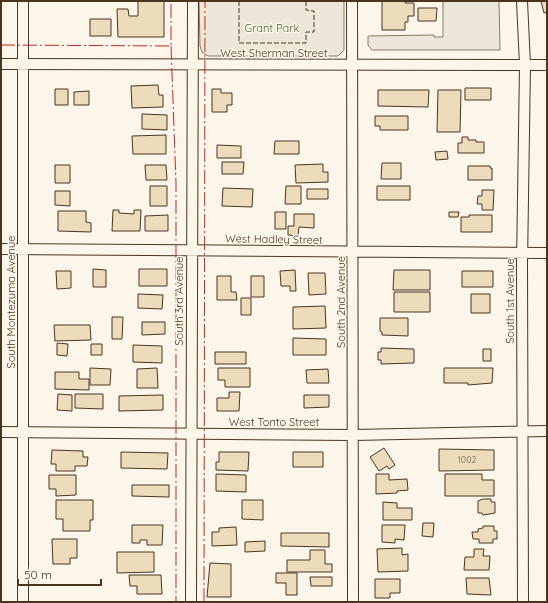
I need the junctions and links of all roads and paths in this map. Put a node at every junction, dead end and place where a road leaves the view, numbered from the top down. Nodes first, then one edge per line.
1 (23, 1) edge
2 (192, 1) edge
3 (352, 1) edge
4 (522, 1) edge
5 (1, 64) edge
6 (23, 65) junction
7 (193, 65) junction
8 (352, 65) junction
9 (525, 65) junction
10 (547, 65) edge
11 (1, 249) edge
12 (23, 249) junction
13 (191, 249) junction
14 (353, 252) junction
15 (522, 253) junction
16 (547, 253) edge
17 (522, 431) junction
18 (547, 431) edge
19 (1, 432) edge
20 (23, 432) junction
21 (191, 433) junction
22 (353, 434) junction
23 (24, 602) edge
24 (191, 602) edge
25 (353, 602) edge
26 (524, 602) edge

1 - 6 street, South Montezuma Avenue
2 - 7 street, South 3rd Avenue
3 - 8 street, South 2nd Avenue
4 - 9 street, South 1st Avenue
5 - 6 street, West Sherman Street
6 - 7 street, West Sherman Street
6 - 12 street, South Montezuma Avenue
7 - 8 street, West Sherman Street
7 - 13 street, South 3rd Avenue
8 - 9 street, West Sherman Street
8 - 14 street, South 2nd Avenue
9 - 10 street, West Sherman Street
9 - 15 street, South 1st Avenue
11 - 12 street, West Hadley Street
12 - 13 street, West Hadley Street
12 - 20 street, South Montezuma Avenue
13 - 14 street, West Hadley Street
13 - 21 street, South 3rd Avenue
14 - 15 street, West Hadley Street
14 - 22 street, South 2nd Avenue
15 - 16 street, West Hadley Street
15 - 17 street, South 1st Avenue
17 - 18 street, West Tonto Street
17 - 22 street, West Tonto Street
17 - 26 street, South 1st Avenue
19 - 20 street, West Tonto Street
20 - 21 street, West Tonto Street
20 - 23 street, South Montezuma Avenue
21 - 22 street, West Tonto Street
21 - 24 street, South 3rd Avenue
22 - 25 street, South 2nd Avenue

